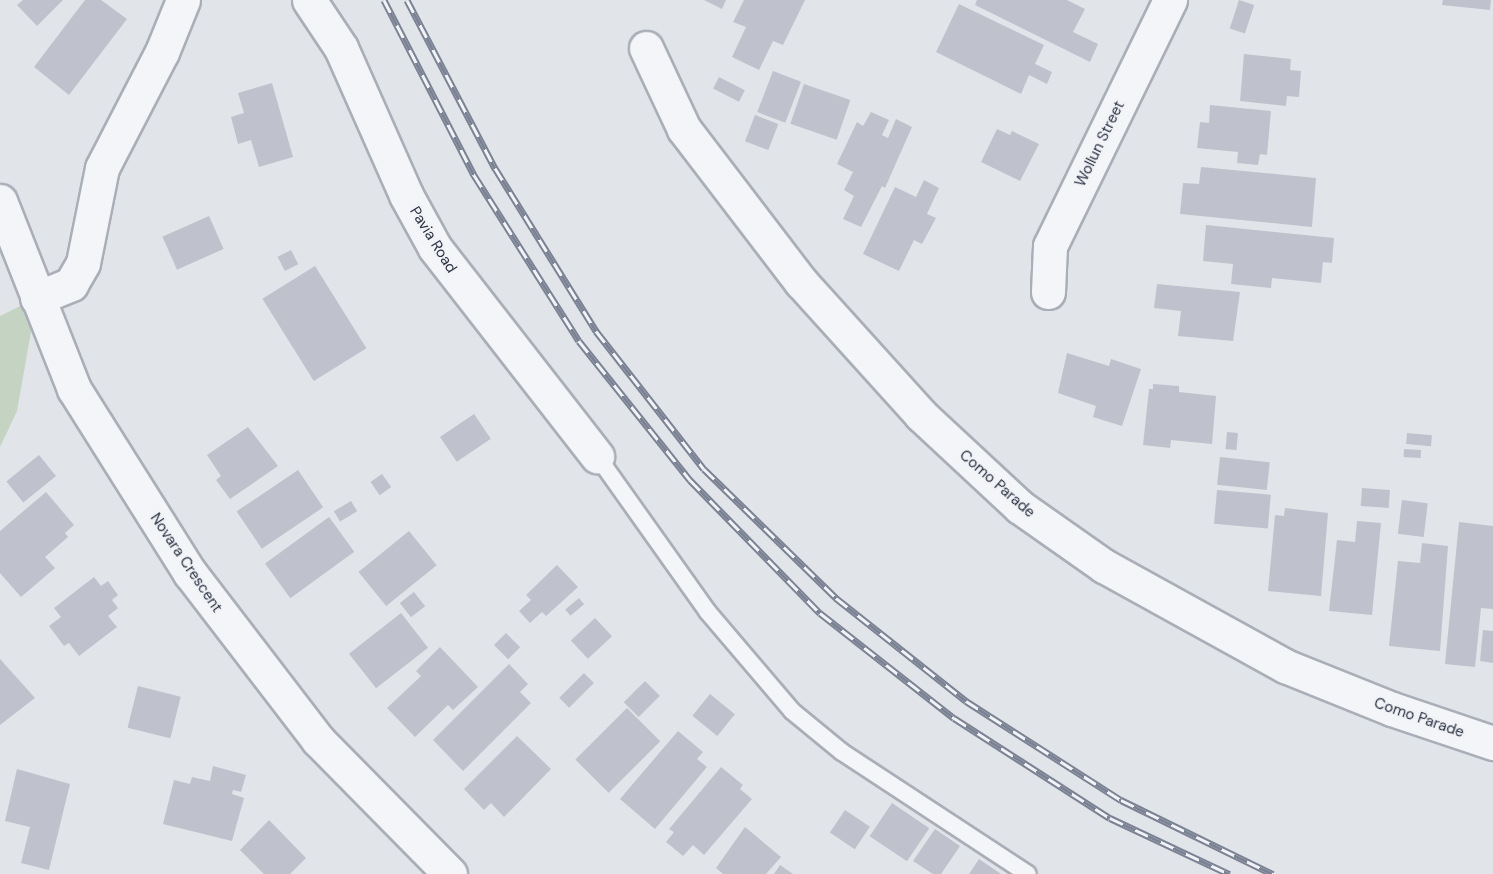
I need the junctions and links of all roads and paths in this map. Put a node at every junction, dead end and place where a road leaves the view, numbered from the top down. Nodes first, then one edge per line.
1 (183, 0) edge
2 (309, 0) edge
3 (1170, 0) edge
4 (646, 48) dead end
5 (0, 201) edge
6 (1048, 292) dead end
7 (37, 298) junction
8 (597, 456) joint
9 (1493, 743) edge
10 (450, 874) edge
11 (1028, 874) edge

1 - 7 street
2 - 8 street, Pavia Road
3 - 6 street, Wollun Street
4 - 9 street, Como Parade
5 - 7 street, Novara Crescent
7 - 10 street, Novara Crescent
8 - 11 lane

